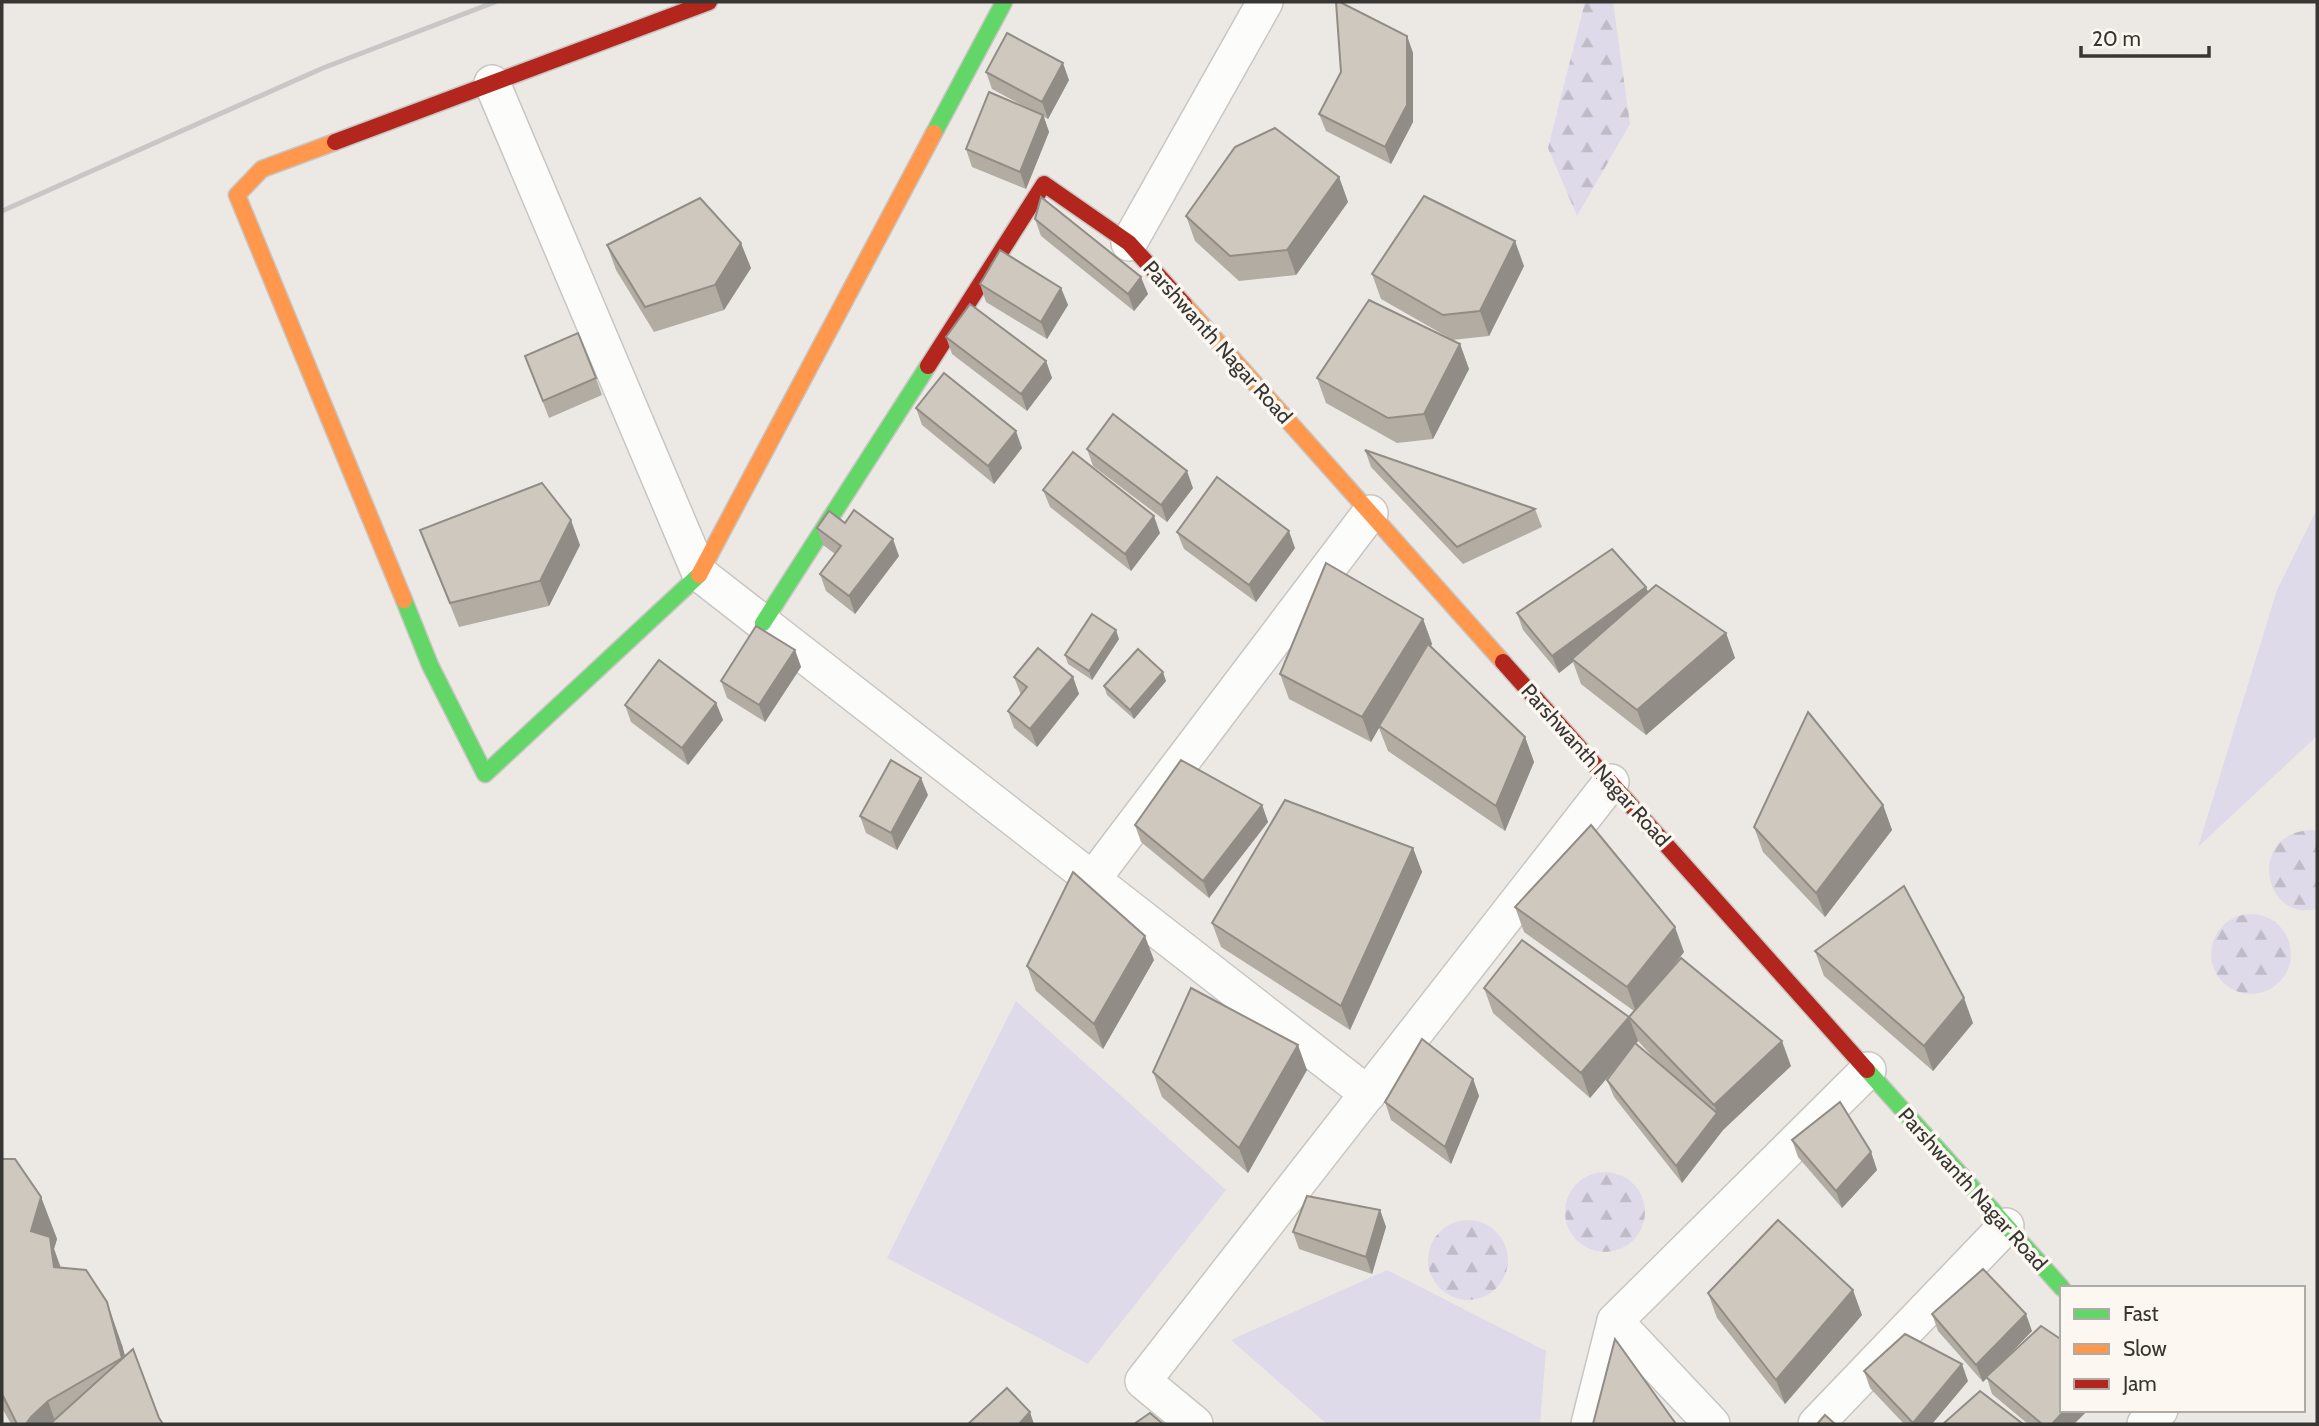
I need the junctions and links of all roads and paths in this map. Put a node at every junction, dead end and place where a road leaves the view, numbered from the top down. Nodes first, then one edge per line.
1 (709, 2) edge
2 (1004, 2) edge
3 (1265, 2) edge
4 (492, 83) junction
5 (1129, 243) junction
6 (1370, 513) junction
7 (700, 574) junction
8 (763, 623) junction
9 (1611, 782) junction
10 (1092, 880) junction
11 (1868, 1070) junction
12 (1368, 1094) junction
13 (2006, 1226) junction
14 (2060, 1286) edge
15 (1615, 1321) junction
16 (2158, 1412) edge
17 (1195, 1424) edge
18 (1589, 1424) edge
19 (1712, 1424) edge
20 (1816, 1424) edge
21 (2145, 1424) edge

1 - 4 street
2 - 7 street
3 - 5 street
4 - 7 street
4 - 7 street
5 - 6 street, Parshwanth Nagar Road
5 - 8 street, Parshwanth Nagar Road
6 - 9 street, Parshwanth Nagar Road
6 - 10 street
7 - 8 street
8 - 10 street
9 - 11 street, Parshwanth Nagar Road
9 - 12 street
10 - 12 street
11 - 13 street, Parshwanth Nagar Road
11 - 15 street
12 - 17 street
13 - 14 street, Parshwanth Nagar Road
13 - 20 street
15 - 18 street
15 - 19 street
16 - 21 street

